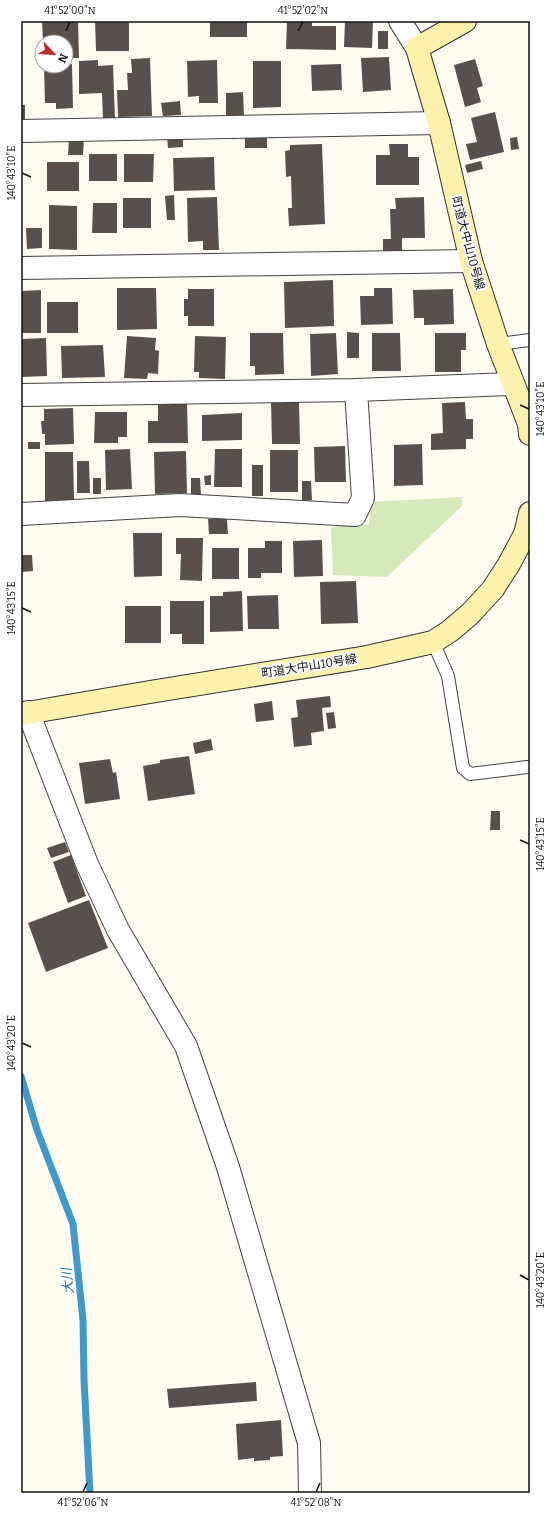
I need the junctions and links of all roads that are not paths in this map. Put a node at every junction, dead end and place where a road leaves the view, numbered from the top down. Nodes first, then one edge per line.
1 (400, 21) edge
2 (465, 21) edge
3 (417, 48) junction
4 (439, 123) junction
5 (21, 131) edge
6 (471, 261) junction
7 (21, 268) edge
8 (530, 340) edge
9 (498, 344) junction
10 (512, 384) junction
11 (356, 390) junction
12 (21, 395) edge
13 (530, 434) edge
14 (530, 513) edge
15 (21, 514) edge
16 (528, 536) edge
17 (433, 642) junction
18 (25, 713) edge
19 (527, 767) dead end
20 (310, 1493) edge

1 - 3 street
2 - 3 street
3 - 4 street, 町道大中山10号線
4 - 5 street
4 - 6 street, 町道大中山10号線
6 - 7 street
6 - 9 street, 町道大中山10号線
8 - 9 lane
9 - 10 street, 町道大中山10号線
10 - 11 street
10 - 13 street, 町道大中山10号線
11 - 12 street
11 - 15 street
14 - 16 street, 町道大中山10号線
16 - 17 street, 町道大中山10号線
17 - 18 street, 町道大中山10号線
17 - 19 lane
18 - 20 street

